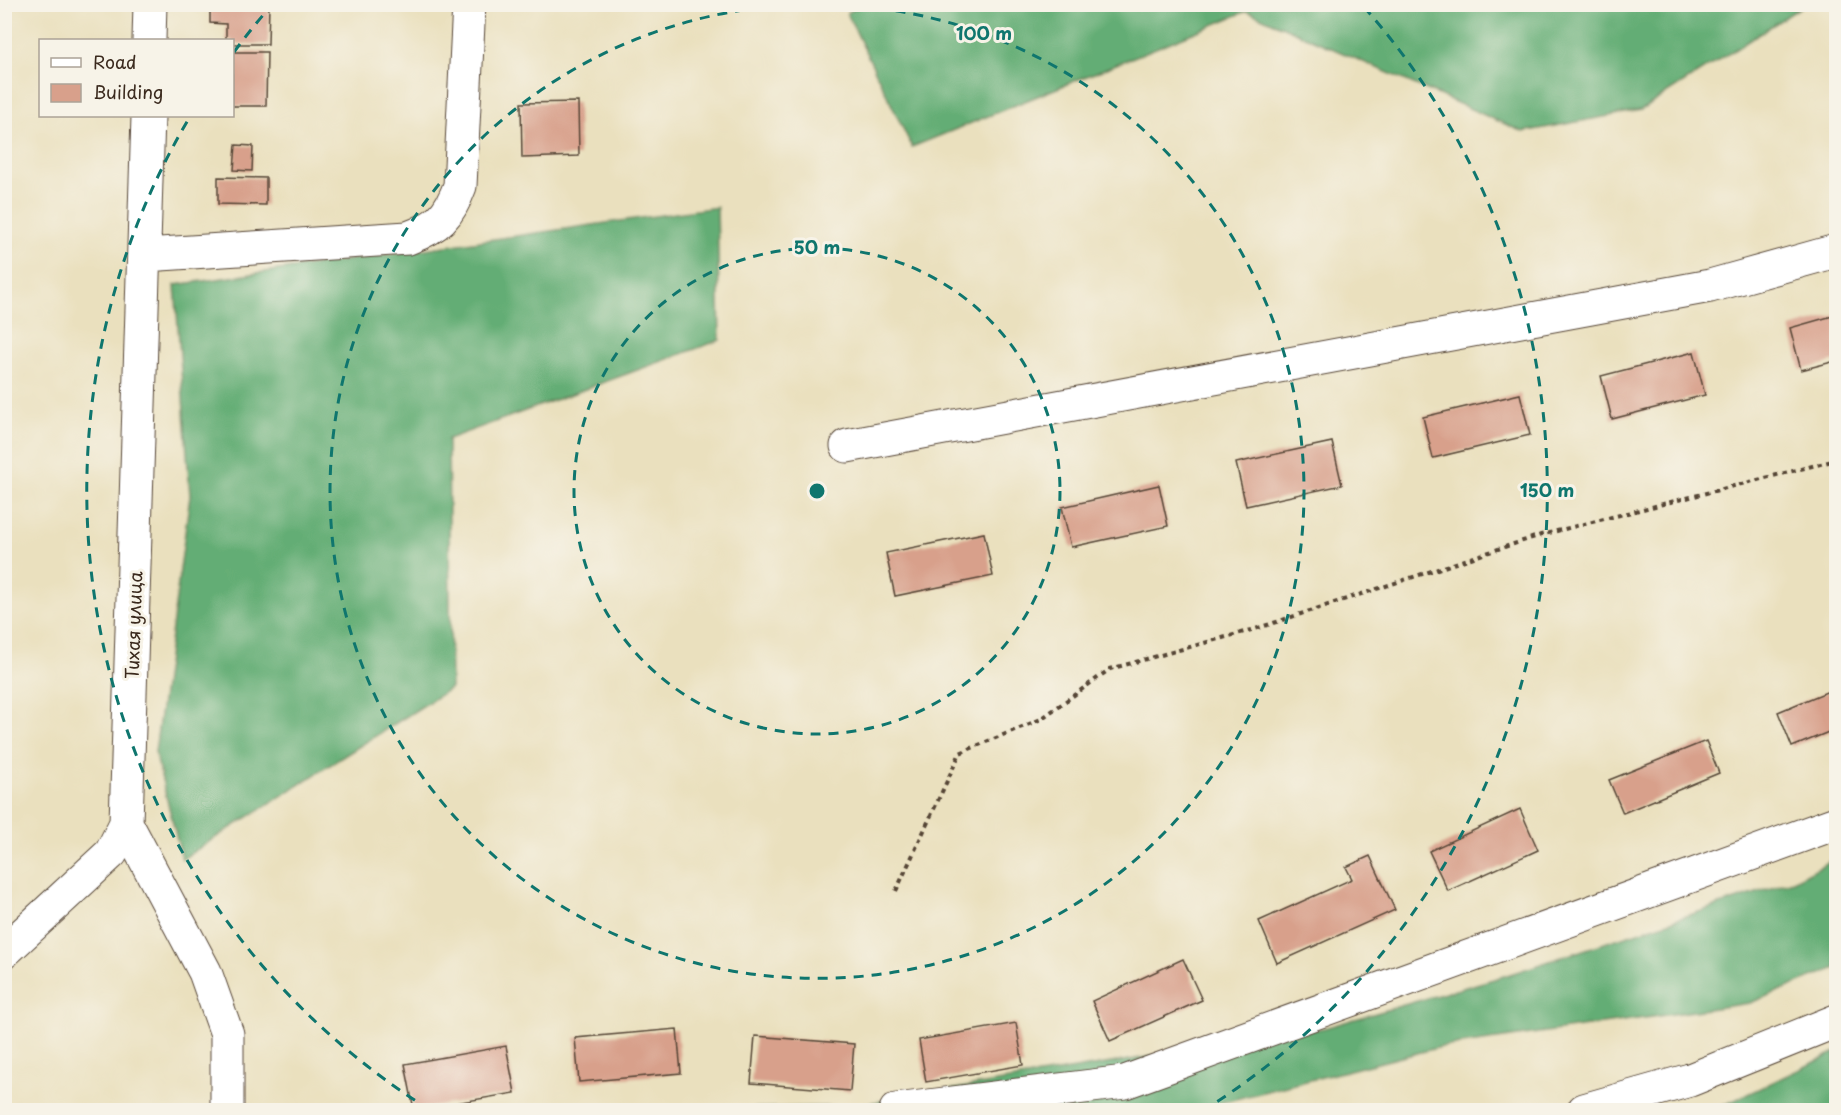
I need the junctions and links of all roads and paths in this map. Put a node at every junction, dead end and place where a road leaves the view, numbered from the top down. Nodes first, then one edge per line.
1 (150, 4) edge
2 (470, 4) edge
3 (149, 39) edge
4 (148, 117) edge
5 (1836, 250) edge
6 (145, 255) junction
7 (847, 446) dead end
8 (1836, 460) edge
9 (126, 823) junction
10 (1836, 823) edge
11 (896, 891) dead end
12 (4, 952) edge
13 (1836, 1021) edge
14 (227, 1110) edge
15 (896, 1110) edge
16 (1584, 1110) edge

1 - 3 street
2 - 6 street
4 - 6 street, Тихая улица
5 - 7 street
6 - 9 street, Тихая улица
8 - 11 path
9 - 12 street
9 - 14 street, Тихая улица
10 - 15 street
13 - 16 street

